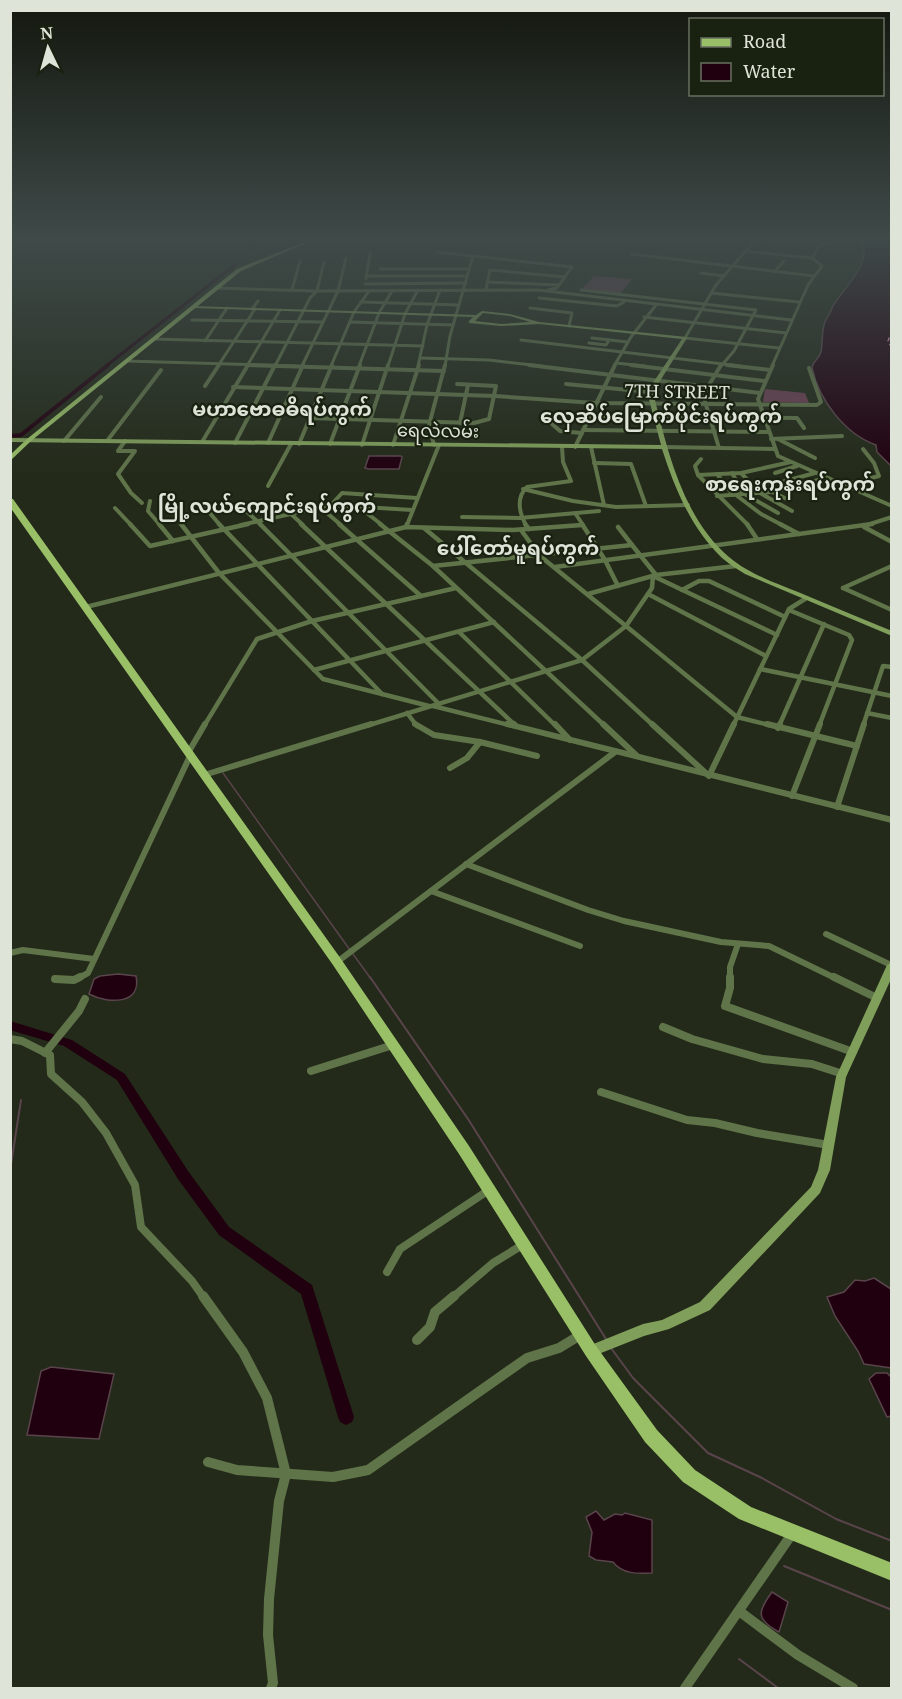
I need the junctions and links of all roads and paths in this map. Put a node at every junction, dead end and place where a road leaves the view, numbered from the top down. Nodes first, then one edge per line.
1 (178, 319) edge
2 (324, 319) edge
3 (377, 319) edge
4 (403, 319) edge
5 (429, 319) edge
6 (455, 319) edge
7 (473, 319) edge
8 (523, 319) edge
9 (571, 319) edge
10 (643, 319) edge
11 (663, 319) edge
12 (696, 319) edge
13 (751, 319) edge
14 (784, 319) edge
15 (192, 320) dead end
16 (219, 320) junction
17 (791, 320) joint
18 (247, 321) junction
19 (273, 321) junction
20 (299, 321) junction
21 (323, 322) junction
22 (350, 322) joint
23 (376, 323) junction
24 (539, 323) junction
25 (694, 323) junction
26 (402, 324) junction
27 (427, 325) junction
28 (453, 325) junction
29 (569, 326) junction
30 (746, 328) junction
31 (634, 333) junction
32 (786, 333) junction
33 (592, 338) dead end
34 (685, 338) junction
35 (154, 339) junction
36 (521, 340) dead end
37 (609, 340) junction
38 (205, 341) junction
39 (234, 342) junction
40 (261, 342) junction
41 (628, 342) junction
42 (288, 343) junction
43 (313, 343) junction
44 (589, 343) dead end
45 (340, 344) junction
46 (738, 344) junction
47 (367, 345) junction
48 (395, 345) junction
49 (423, 346) junction
50 (778, 348) junction
51 (622, 352) junction
52 (421, 358) junction
53 (447, 358) junction
54 (673, 358) junction
55 (126, 362) junction
56 (616, 363) junction
57 (220, 364) junction
58 (247, 364) junction
59 (722, 364) junction
60 (276, 365) junction
61 (302, 366) junction
62 (331, 367) junction
63 (359, 368) junction
64 (808, 368) dead end
65 (387, 369) junction
66 (665, 369) junction
67 (161, 370) dead end
68 (417, 370) junction
69 (444, 370) junction
70 (770, 370) junction
71 (610, 374) junction
72 (715, 375) junction
73 (658, 380) junction
74 (764, 381) junction
75 (457, 384) dead end
76 (566, 384) dead end
77 (468, 385) junction
78 (205, 386) dead end
79 (233, 387) junction
80 (708, 387) junction
81 (604, 388) junction
82 (262, 389) junction
83 (293, 390) junction
84 (321, 390) junction
85 (350, 391) junction
86 (379, 392) junction
87 (650, 392) junction
88 (410, 393) junction
89 (760, 393) junction
90 (438, 394) junction
91 (466, 395) junction
92 (495, 396) junction
93 (101, 397) dead end
94 (595, 403) junction
95 (653, 404) junction
96 (706, 404) junction
97 (759, 405) junction
98 (590, 416) junction
99 (656, 417) junction
100 (310, 418) junction
101 (710, 418) junction
102 (763, 418) junction
103 (340, 419) junction
104 (370, 420) junction
105 (400, 421) junction
106 (430, 422) junction
107 (460, 423) junction
108 (552, 424) dead end
109 (804, 428) dead end
110 (582, 431) junction
111 (660, 431) junction
112 (714, 432) junction
113 (768, 432) junction
114 (842, 436) dead end
115 (777, 438) junction
116 (771, 439) junction
117 (10, 440) edge
118 (38, 441) joint
119 (64, 441) junction
120 (107, 441) junction
121 (124, 441) junction
122 (24, 442) junction
123 (202, 442) junction
124 (235, 443) junction
125 (268, 443) junction
126 (291, 444) junction
127 (299, 444) junction
128 (330, 444) junction
129 (362, 444) junction
130 (393, 445) junction
131 (436, 445) junction
132 (562, 447) junction
133 (575, 447) junction
134 (591, 447) junction
135 (663, 447) junction
136 (718, 448) junction
137 (774, 449) junction
138 (863, 449) dead end
139 (815, 458) dead end
140 (10, 459) edge
141 (701, 459) dead end
142 (791, 462) junction
143 (594, 463) junction
144 (798, 465) junction
145 (741, 472) junction
146 (732, 473) junction
147 (775, 473) dead end
148 (815, 473) junction
149 (717, 474) junction
150 (698, 475) junction
151 (826, 478) junction
152 (769, 483) dead end
153 (778, 483) dead end
154 (844, 485) junction
155 (268, 486) dead end
156 (752, 486) junction
157 (523, 489) junction
158 (772, 492) junction
159 (760, 493) junction
160 (746, 494) junction
161 (734, 495) junction
162 (717, 496) junction
163 (417, 498) junction
164 (787, 499) dead end
165 (10, 501) edge
166 (150, 501) dead end
167 (142, 503) dead end
168 (202, 504) dead end
169 (331, 505) junction
170 (604, 505) junction
171 (688, 505) junction
172 (646, 506) junction
173 (891, 506) edge
174 (242, 507) dead end
175 (115, 508) dead end
176 (169, 508) dead end
177 (321, 508) junction
178 (412, 510) junction
179 (599, 511) dead end
180 (792, 511) dead end
181 (575, 513) junction
182 (778, 513) dead end
183 (291, 514) junction
184 (368, 514) dead end
185 (462, 517) dead end
186 (891, 517) edge
187 (520, 518) junction
188 (257, 522) junction
189 (582, 525) junction
190 (863, 526) junction
191 (406, 527) junction
192 (618, 527) dead end
193 (424, 528) junction
194 (529, 529) junction
195 (224, 530) junction
196 (521, 530) junction
197 (389, 532) junction
198 (799, 534) junction
199 (192, 537) junction
200 (358, 539) junction
201 (758, 539) junction
202 (172, 541) junction
203 (891, 542) edge
204 (714, 544) junction
205 (632, 545) junction
206 (326, 547) junction
207 (598, 549) junction
208 (292, 555) junction
209 (640, 555) junction
210 (540, 556) junction
211 (605, 560) junction
212 (467, 562) junction
213 (259, 563) junction
214 (736, 566) junction
215 (891, 566) edge
216 (433, 567) junction
217 (555, 567) junction
218 (219, 573) junction
219 (654, 576) junction
220 (618, 586) junction
221 (456, 588) junction
222 (682, 590) junction
223 (588, 594) junction
224 (648, 594) junction
225 (421, 596) junction
226 (805, 599) junction
227 (386, 603) junction
228 (86, 607) junction
229 (789, 610) junction
230 (891, 610) edge
231 (349, 612) junction
232 (785, 617) junction
233 (312, 621) junction
234 (494, 622) junction
235 (824, 624) junction
236 (626, 626) junction
237 (276, 631) junction
238 (459, 632) junction
239 (891, 634) edge
240 (777, 635) junction
241 (425, 640) junction
242 (387, 651) junction
243 (766, 656) junction
244 (350, 660) junction
245 (582, 660) junction
246 (891, 667) edge
247 (760, 669) junction
248 (314, 670) junction
249 (546, 671) junction
250 (800, 678) junction
251 (512, 681) junction
252 (836, 684) junction
253 (479, 691) junction
254 (873, 693) junction
255 (382, 694) junction
256 (891, 696) edge
257 (434, 705) junction
258 (407, 713) junction
259 (867, 713) junction
260 (737, 717) junction
261 (891, 718) edge
262 (517, 727) junction
263 (778, 728) junction
264 (814, 737) junction
265 (570, 741) junction
266 (480, 742) junction
267 (856, 746) junction
268 (615, 752) junction
269 (189, 754) junction
270 (537, 756) dead end
271 (639, 758) junction
272 (450, 768) dead end
273 (204, 775) junction
274 (709, 776) junction
275 (792, 796) junction
276 (837, 807) junction
277 (891, 820) edge
278 (466, 864) junction
279 (431, 891) junction
280 (826, 934) dead end
281 (738, 944) junction
282 (580, 946) dead end
283 (10, 953) edge
284 (94, 959) junction
285 (337, 962) junction
286 (891, 967) edge
287 (55, 979) dead end
288 (877, 998) junction
289 (85, 999) dead end
290 (663, 1027) dead end
291 (10, 1039) edge
292 (393, 1045) junction
293 (853, 1052) junction
294 (45, 1053) junction
295 (311, 1071) dead end
296 (843, 1074) junction
297 (601, 1092) dead end
298 (829, 1145) junction
299 (490, 1190) junction
300 (524, 1244) junction
301 (387, 1272) dead end
302 (582, 1334) junction
303 (417, 1340) dead end
304 (591, 1351) junction
305 (208, 1462) dead end
306 (286, 1474) junction
307 (793, 1533) junction
308 (891, 1572) edge
309 (739, 1611) junction
310 (271, 1689) edge
311 (685, 1689) edge
312 (853, 1689) edge

1 - 35 main road
2 - 21 street
3 - 23 street
4 - 26 street
5 - 27 street
6 - 28 street
7 - 24 main road
8 - 24 main road
9 - 29 street
10 - 31 street
11 - 25 street
12 - 25 street
13 - 30 street
14 - 17 street
15 - 16 street
16 - 18 street
16 - 38 street
17 - 32 street
18 - 19 street
18 - 39 street
19 - 20 street
19 - 40 street
20 - 21 street
20 - 42 street
21 - 43 street
22 - 23 street
22 - 45 street
23 - 26 street
23 - 47 street
24 - 29 main road
25 - 30 street
25 - 34 street
26 - 27 street
26 - 48 street
27 - 28 street
27 - 49 street
28 - 53 street
29 - 31 main road
30 - 32 street
30 - 46 street
31 - 34 main road
31 - 41 street
32 - 50 street
33 - 37 street
34 - 46 street
34 - 54 main road
35 - 38 street
35 - 55 main road
36 - 51 street
37 - 41 street
37 - 44 street
38 - 39 street
39 - 40 street
39 - 57 street
40 - 42 street
40 - 58 street
41 - 51 street
42 - 43 street
42 - 60 street
43 - 45 street
43 - 61 street
45 - 47 street
45 - 62 street
46 - 50 street
46 - 59 street
47 - 48 street
47 - 63 street
48 - 49 street
48 - 65 street
49 - 52 street
50 - 70 street
51 - 54 street
51 - 56 street
52 - 53 street
52 - 68 street
53 - 69 street
53 - 71 street
54 - 59 street
54 - 66 main road
55 - 57 street
55 - 122 main road
56 - 66 street
56 - 71 street
57 - 58 street
57 - 78 street
58 - 60 street
58 - 79 street
59 - 70 street
59 - 72 street
60 - 61 street
60 - 82 street
61 - 62 street
61 - 83 street
62 - 63 street
62 - 84 street
63 - 65 street
63 - 85 street
64 - 97 street, 7TH STREET
65 - 68 street
65 - 86 street
66 - 72 street
66 - 73 main road
67 - 120 street
68 - 69 street
68 - 88 street
69 - 90 street
70 - 74 street
71 - 73 street
71 - 81 street
72 - 74 street
72 - 80 street
73 - 80 street
73 - 87 main road
74 - 89 street
75 - 77 street
76 - 81 street
77 - 91 street
77 - 92 street
79 - 82 street, 7TH STREET
79 - 123 street
80 - 89 street
80 - 96 street
81 - 87 street
81 - 94 street
82 - 83 street, 7TH STREET
82 - 124 street
83 - 84 street, 7TH STREET
83 - 125 street
84 - 85 street, 7TH STREET
84 - 100 street
85 - 86 street, 7TH STREET
85 - 103 street
86 - 88 street, 7TH STREET
86 - 104 street
87 - 95 main road
88 - 90 street, 7TH STREET
88 - 105 street
89 - 97 street
90 - 91 street, 7TH STREET
90 - 106 street
91 - 92 street, 7TH STREET
91 - 107 street
92 - 94 street, 7TH STREET
92 - 107 street
93 - 119 street
94 - 95 street, 7TH STREET
94 - 98 street
95 - 96 street, 7TH STREET
95 - 99 main road
96 - 97 street, 7TH STREET
96 - 101 street
97 - 102 street
98 - 99 street
98 - 110 street
99 - 101 street
99 - 111 main road
100 - 103 street
100 - 127 street
101 - 102 street
101 - 112 street
102 - 109 street
102 - 113 street
103 - 104 street
103 - 128 street
104 - 105 street
104 - 129 street
105 - 106 street
105 - 130 street
106 - 107 street
106 - 131 street
108 - 110 street
110 - 111 street
110 - 133 street
111 - 112 street
111 - 135 main road
112 - 113 street
112 - 136 street
113 - 116 street
114 - 115 street
115 - 116 street
115 - 139 street
116 - 137 street
117 - 122 main road
118 - 119 main road, ရေလဲလမ်း
118 - 122 main road
119 - 120 main road, ရေလဲလမ်း
120 - 121 main road, ရေလဲလမ်း
121 - 123 main road, ရေလဲလမ်း
121 - 167 street
122 - 140 main road
123 - 124 main road, ရေလဲလမ်း
124 - 125 main road, ရေလဲလမ်း
125 - 126 main road, ရေလဲလမ်း
126 - 127 main road, ရေလဲလမ်း
126 - 155 street
127 - 128 main road, ရေလဲလမ်း
128 - 129 main road, ရေလဲလမ်း
129 - 130 main road, ရေလဲလမ်း
130 - 131 main road, ရေလဲလမ်း
131 - 132 main road, ရေလဲလမ်း
131 - 163 street
132 - 133 main road, ရေလဲလမ်း
132 - 157 street
133 - 134 main road, ရေလဲလမ်း
134 - 135 main road, ရေလဲလမ်း
134 - 143 street
135 - 136 street, ရေလဲလမ်း
135 - 171 main road
136 - 137 street, ရေလဲလမ်း
137 - 142 street
138 - 154 street
141 - 150 street
142 - 144 street
142 - 145 street
143 - 170 street
143 - 172 street
144 - 147 street
144 - 148 street
145 - 146 street
145 - 156 street
146 - 149 street
146 - 160 street
148 - 151 street
148 - 153 street
149 - 150 street
149 - 161 street
150 - 162 street
151 - 154 street
151 - 158 street
152 - 156 street
154 - 173 street
156 - 159 street
157 - 170 street
157 - 187 street
158 - 159 street
158 - 164 street
159 - 160 street
159 - 180 street
160 - 161 street
160 - 182 street
161 - 162 street
161 - 198 street
162 - 201 street
163 - 169 street
163 - 178 street
165 - 228 main road
166 - 202 street
168 - 195 street
169 - 177 street
169 - 178 street
170 - 172 street
171 - 172 street
171 - 204 main road
174 - 188 street
175 - 202 street
176 - 199 street
177 - 183 street
177 - 200 street
178 - 191 street
179 - 181 street
181 - 187 street
181 - 189 street
183 - 188 street
183 - 206 street
184 - 197 street
185 - 187 street
186 - 190 street
187 - 194 street
188 - 195 street
188 - 208 street
189 - 194 street
189 - 207 street
190 - 198 street
190 - 203 street
191 - 193 street
191 - 197 street
192 - 205 street
193 - 196 street
193 - 212 street
194 - 196 street
195 - 199 street
195 - 213 street
196 - 210 street
197 - 200 street
197 - 216 street
198 - 201 street
199 - 202 street
199 - 218 street
200 - 206 street
200 - 225 street
201 - 204 street
204 - 209 street
204 - 214 main road
205 - 207 street
205 - 209 street
206 - 208 street
206 - 227 street
207 - 210 street
207 - 211 street
208 - 213 street
208 - 231 street
209 - 211 street
209 - 219 street
210 - 212 street
210 - 217 street
211 - 217 street
211 - 220 street
212 - 216 street
212 - 245 street
213 - 218 street
213 - 233 street
214 - 219 street
214 - 226 main road
215 - 230 street
216 - 221 street
217 - 223 street
218 - 228 street
218 - 237 street
219 - 220 street
219 - 222 street
219 - 224 street
220 - 223 street
221 - 225 street
221 - 234 street
222 - 232 street
222 - 240 street
223 - 236 street
224 - 236 street
224 - 243 street
225 - 227 street
226 - 229 street
226 - 239 main road
227 - 231 street
227 - 241 street
228 - 269 main road
229 - 232 street
229 - 235 street
231 - 233 street
231 - 242 street
232 - 240 street
233 - 237 street
233 - 244 street
234 - 238 street
234 - 249 street
235 - 250 street
235 - 252 street
236 - 245 street
236 - 260 street
237 - 248 street
237 - 269 street
238 - 241 street
238 - 251 street
240 - 243 street
241 - 242 street
241 - 253 street
242 - 244 street
242 - 257 street
243 - 247 street
244 - 248 street
244 - 255 street
245 - 249 street
245 - 274 street
246 - 254 street
247 - 250 street
247 - 260 street
248 - 255 street
249 - 251 street
249 - 271 street
250 - 252 street
250 - 263 street
251 - 253 street
251 - 265 street
252 - 254 street
252 - 264 street
253 - 257 street
253 - 262 street
254 - 256 street
254 - 259 street
255 - 257 street
257 - 258 street
257 - 262 street
258 - 266 street
258 - 273 street
259 - 261 street
259 - 267 street
260 - 263 street
260 - 274 street
262 - 265 street
263 - 264 street
264 - 267 street
264 - 275 street
265 - 268 street
266 - 270 street
266 - 272 street
267 - 276 street
268 - 271 street
268 - 278 street
269 - 273 main road
269 - 284 street
271 - 274 street
273 - 285 main road
274 - 275 street
275 - 276 street
276 - 277 street
278 - 279 street
278 - 281 street
279 - 282 street
279 - 285 street
280 - 286 street
281 - 288 street
281 - 293 street
283 - 284 street
284 - 287 street
285 - 292 main road
286 - 288 main road
288 - 293 main road
289 - 294 street
290 - 296 street
291 - 294 street
292 - 295 street
292 - 299 main road
293 - 296 main road
294 - 306 street
296 - 298 main road
297 - 298 street
298 - 304 main road
299 - 300 main road
299 - 301 street
300 - 302 main road
300 - 303 street
302 - 304 main road
302 - 306 street
304 - 307 main road
305 - 306 street
306 - 310 street
307 - 308 main road
307 - 309 street
309 - 311 street
309 - 312 street

